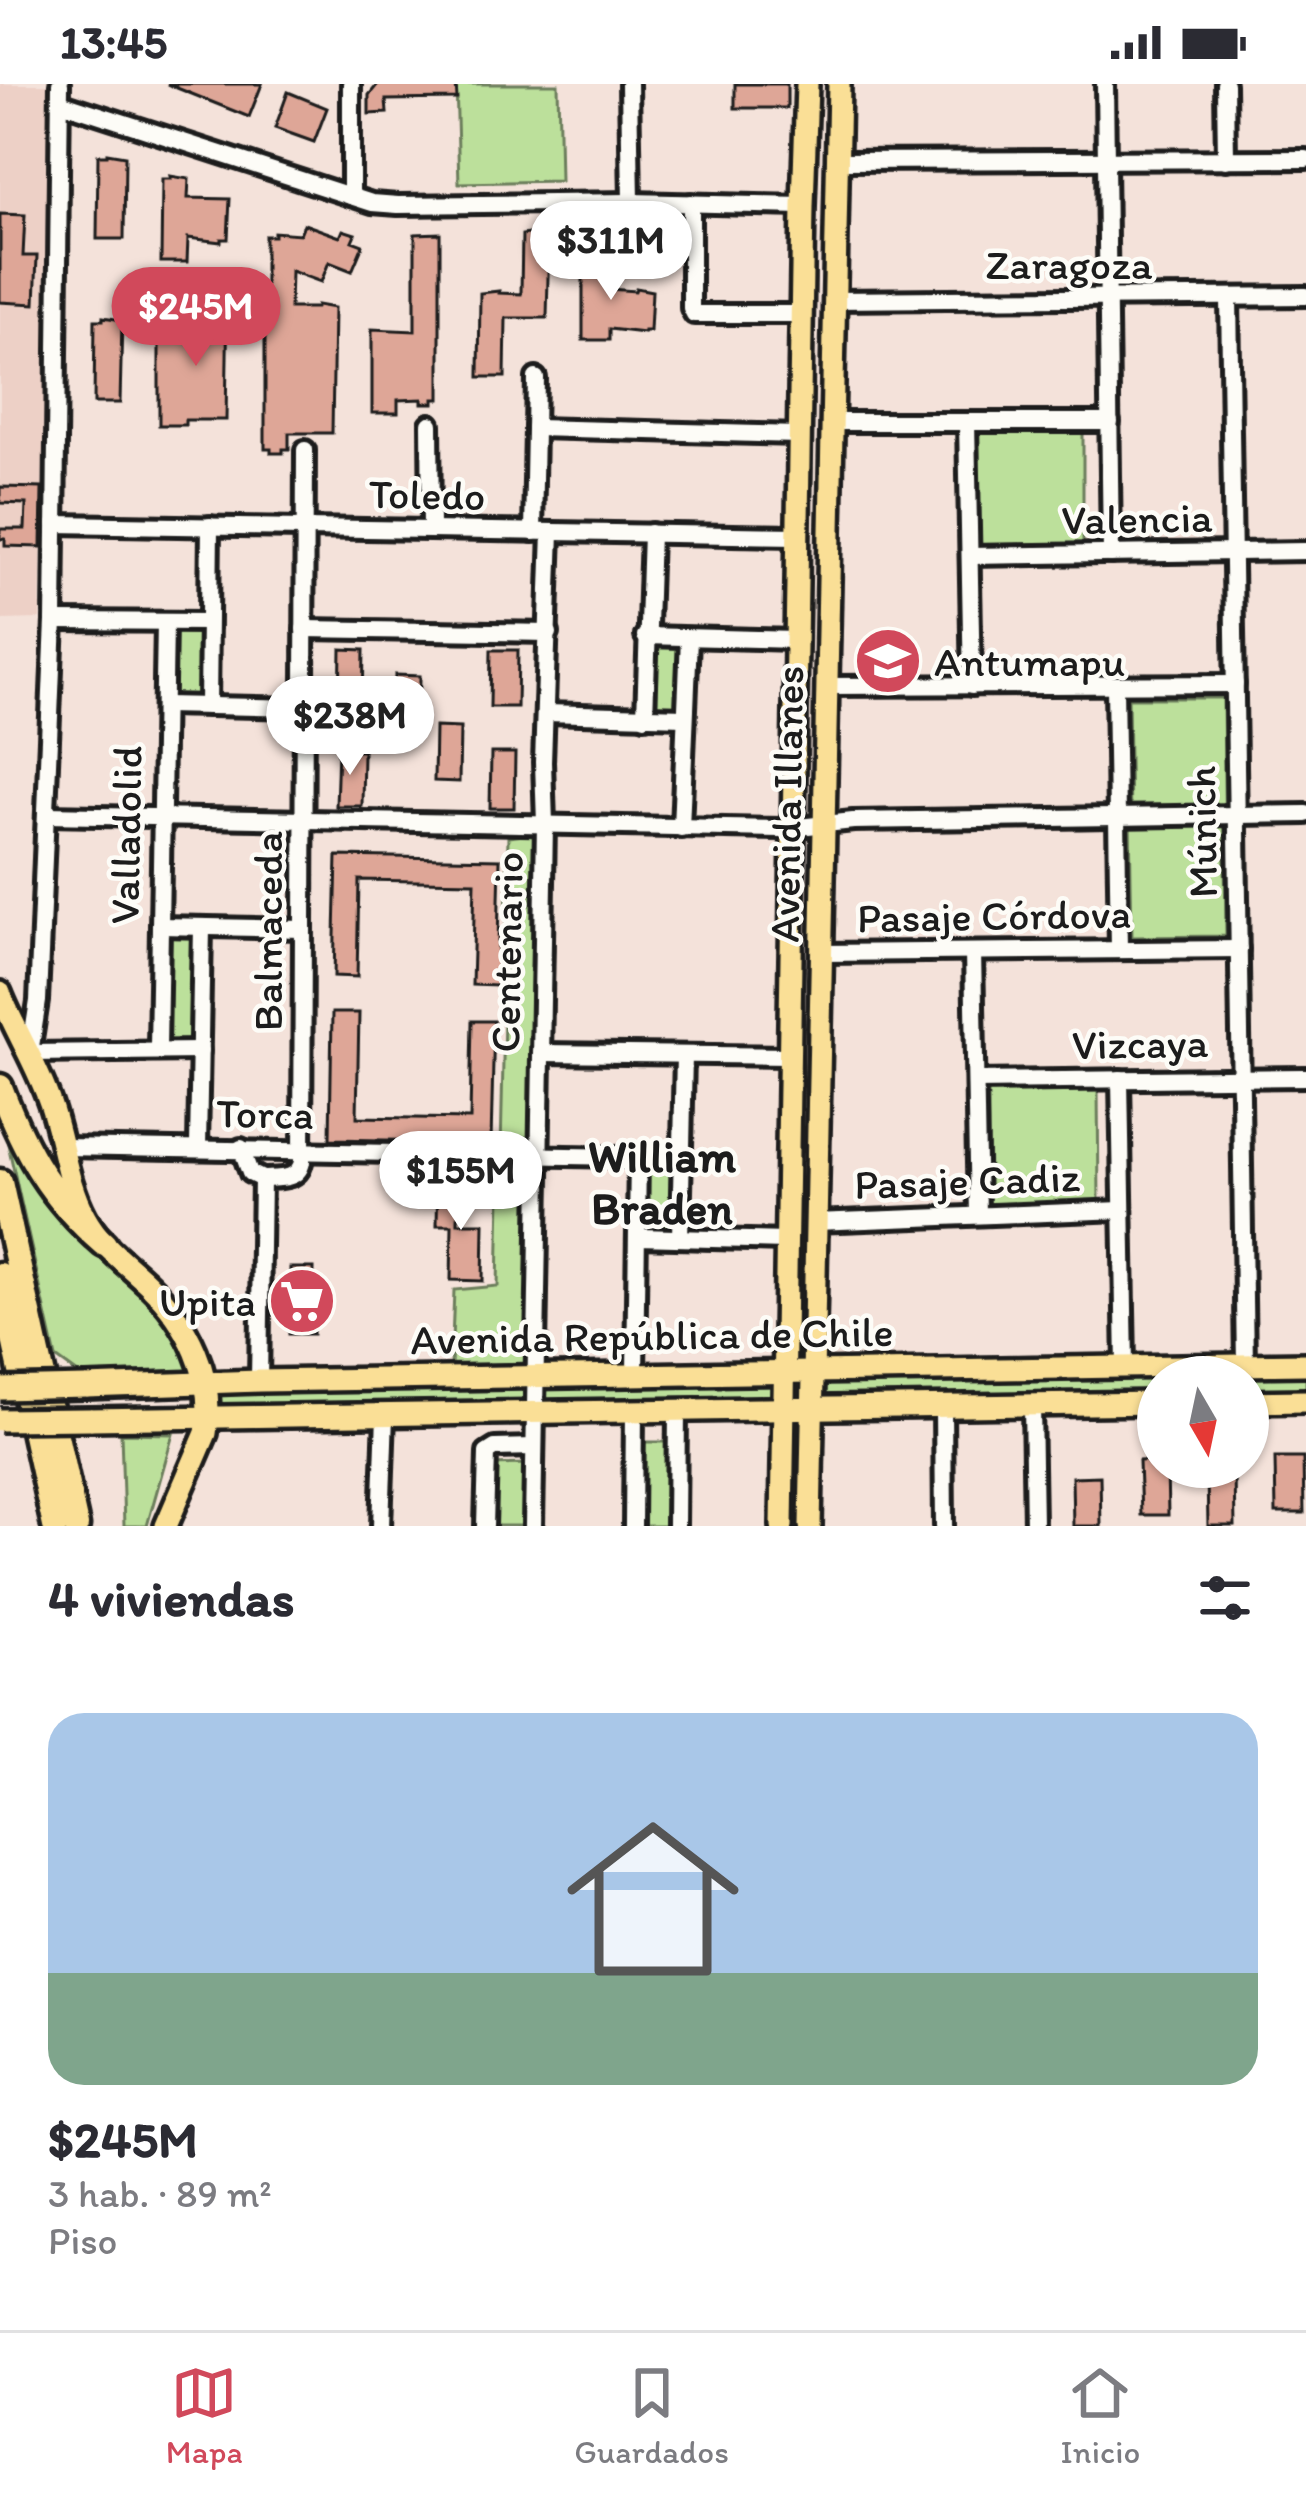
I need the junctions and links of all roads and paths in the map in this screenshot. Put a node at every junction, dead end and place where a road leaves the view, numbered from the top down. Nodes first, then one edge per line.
1 (350, 84) edge
2 (629, 84) edge
3 (807, 84) edge
4 (839, 84) edge
5 (1105, 84) edge
6 (1225, 84) edge
7 (60, 93) edge
8 (805, 124) junction
9 (1306, 158) edge
10 (1106, 159) junction
11 (1226, 160) junction
12 (837, 161) junction
13 (351, 196) junction
14 (631, 202) junction
15 (691, 203) junction
16 (802, 206) junction
17 (835, 242) junction
18 (1306, 296) edge
19 (1229, 298) junction
20 (833, 300) junction
21 (1108, 300) junction
22 (802, 306) junction
23 (536, 378) dead end
24 (832, 422) junction
25 (967, 422) junction
26 (1110, 422) junction
27 (430, 424) dead end
28 (535, 428) junction
29 (800, 435) junction
30 (305, 450) dead end
31 (55, 524) junction
32 (210, 526) junction
33 (305, 528) junction
34 (431, 530) junction
35 (542, 532) junction
36 (651, 533) junction
37 (798, 536) junction
38 (1306, 551) edge
39 (1234, 552) junction
40 (1111, 554) junction
41 (970, 556) junction
42 (53, 621) junction
43 (165, 622) junction
44 (208, 622) junction
45 (304, 629) junction
46 (549, 633) junction
47 (646, 636) junction
48 (689, 638) junction
49 (795, 640) junction
50 (1235, 683) junction
51 (1115, 685) junction
52 (826, 686) junction
53 (972, 686) junction
54 (164, 705) junction
55 (208, 706) junction
56 (304, 708) junction
57 (546, 713) junction
58 (645, 717) junction
59 (684, 717) junction
60 (1306, 814) edge
61 (46, 815) junction
62 (1237, 815) junction
63 (162, 817) junction
64 (1117, 817) junction
65 (303, 820) junction
66 (825, 823) junction
67 (545, 824) junction
68 (681, 828) junction
69 (793, 828) junction
70 (160, 926) junction
71 (202, 927) junction
72 (303, 928) junction
73 (1239, 949) junction
74 (1119, 950) junction
75 (973, 952) junction
76 (822, 953) junction
77 (0, 993) edge
78 (158, 1049) junction
79 (200, 1051) junction
80 (30, 1053) junction
81 (541, 1053) junction
82 (684, 1054) junction
83 (789, 1056) junction
84 (1306, 1077) edge
85 (1240, 1078) junction
86 (1120, 1079) junction
87 (976, 1081) junction
88 (0, 1087) edge
89 (63, 1147) junction
90 (198, 1148) junction
91 (241, 1148) junction
92 (302, 1150) junction
93 (539, 1155) junction
94 (638, 1157) junction
95 (682, 1158) junction
96 (262, 1179) junction
97 (0, 1182) edge
98 (1122, 1210) junction
99 (978, 1215) junction
100 (815, 1222) junction
101 (638, 1237) junction
102 (680, 1238) junction
103 (786, 1241) junction
104 (104, 1244) junction
105 (0, 1275) edge
106 (1245, 1356) edge
107 (1306, 1364) edge
108 (1269, 1365) edge
109 (1075, 1367) junction
110 (1125, 1367) junction
111 (1137, 1367) edge
112 (784, 1371) junction
113 (812, 1371) junction
114 (701, 1372) junction
115 (635, 1374) junction
116 (535, 1376) junction
117 (259, 1381) junction
118 (205, 1382) junction
119 (0, 1389) edge
120 (1306, 1401) edge
121 (1269, 1402) edge
122 (1137, 1404) edge
123 (1032, 1405) junction
124 (1075, 1405) junction
125 (944, 1406) junction
126 (783, 1408) junction
127 (701, 1409) junction
128 (812, 1409) junction
129 (677, 1410) junction
130 (634, 1411) junction
131 (534, 1412) junction
132 (385, 1415) junction
133 (208, 1417) junction
134 (0, 1420) edge
135 (534, 1447) junction
136 (56, 1526) edge
137 (76, 1526) edge
138 (166, 1526) edge
139 (381, 1526) edge
140 (485, 1526) edge
141 (532, 1526) edge
142 (633, 1526) edge
143 (676, 1526) edge
144 (782, 1526) edge
145 (810, 1526) edge
146 (944, 1526) edge
147 (1034, 1526) edge

1 - 13 street
2 - 14 street
3 - 8 main road, Avenida Illanes
4 - 12 main road, Avenida Illanes
5 - 10 street
6 - 11 street
7 - 13 street
7 - 31 street
8 - 12 main road
8 - 16 main road, Avenida Illanes
9 - 11 street
10 - 11 street
10 - 12 street
10 - 21 street
12 - 17 main road, Avenida Illanes
13 - 14 street
14 - 15 street
15 - 16 street
15 - 22 street
16 - 17 main road
16 - 22 main road, Avenida Illanes
17 - 20 main road, Avenida Illanes
18 - 19 street, Zaragoza
19 - 21 street, Zaragoza
19 - 39 street, Múnich
20 - 21 street, Zaragoza
20 - 22 main road
20 - 24 main road, Avenida Illanes
21 - 26 street
22 - 29 main road, Avenida Illanes
23 - 28 street, Centenario
24 - 25 street
24 - 52 main road, Avenida Illanes
25 - 26 street
25 - 41 street
26 - 40 street
27 - 34 street
28 - 29 street
28 - 35 street, Centenario
29 - 37 main road, Avenida Illanes
30 - 33 street, Balmaceda
31 - 32 street, Toledo
31 - 42 street
32 - 33 street, Toledo
32 - 44 street
33 - 34 street, Toledo
33 - 45 street, Balmaceda
34 - 35 street, Toledo
35 - 36 street, Toledo
35 - 46 street, Centenario
36 - 37 street, Toledo
36 - 47 street
37 - 49 main road, Avenida Illanes
38 - 39 street, Valencia
39 - 40 street, Valencia
39 - 50 street, Múnich
40 - 41 street, Valencia
41 - 53 street
42 - 43 street
42 - 61 street
43 - 44 street
43 - 54 street, Valladolid
44 - 55 street
45 - 46 street
45 - 56 street, Balmaceda
46 - 57 street, Centenario
47 - 48 street
47 - 58 street
48 - 49 street
48 - 59 street
49 - 69 main road, Avenida Illanes
50 - 51 street
50 - 62 street, Múnich
51 - 53 street
51 - 64 street
52 - 53 street
52 - 66 main road, Avenida Illanes
54 - 55 street
54 - 63 street, Valladolid
55 - 56 street
56 - 65 street, Balmaceda
57 - 58 street
57 - 67 street, Centenario
58 - 59 street
59 - 68 street
60 - 62 street
61 - 63 street
61 - 80 street
62 - 64 street
62 - 73 street, Múnich
63 - 65 street
63 - 70 street, Valladolid
64 - 66 street
64 - 74 street
65 - 67 street
65 - 72 street, Balmaceda
66 - 69 street
66 - 76 main road, Avenida Illanes
67 - 68 street
67 - 81 street, Centenario
68 - 69 street
69 - 83 main road, Avenida Illanes
70 - 71 street
70 - 78 street, Valladolid
71 - 72 street
71 - 79 street, Valladolid
72 - 92 street, Balmaceda
73 - 74 street, Pasaje Córdova
73 - 85 street, Múnich
74 - 75 street, Pasaje Córdova
75 - 76 street, Pasaje Córdova
75 - 87 street
76 - 100 main road, Avenida Illanes
77 - 80 main road
78 - 79 street
78 - 80 street
79 - 90 street, Valladolid
80 - 89 main road
81 - 82 street
81 - 93 street, Centenario
82 - 83 street
82 - 95 street
83 - 103 main road, Avenida Illanes
84 - 85 street, Vizcaya
85 - 86 street, Vizcaya
85 - 106 street, Múnich
86 - 87 street, Vizcaya
86 - 98 street
87 - 99 street
88 - 104 highway
89 - 90 street, Torca
89 - 104 main road
90 - 91 street, Torca
91 - 92 street, Torca
91 - 96 street
92 - 93 street, Torca
92 - 96 street
93 - 94 street, Torca
93 - 116 street, Centenario
94 - 95 street, Torca
94 - 101 street
95 - 102 street
96 - 117 street
97 - 137 highway
98 - 99 street, Pasaje Cadiz
98 - 110 street
99 - 100 street, Pasaje Cadiz
100 - 113 main road, Avenida Illanes
101 - 102 street
101 - 115 street
102 - 103 street
103 - 112 main road, Avenida Illanes
104 - 118 main road
105 - 136 highway
107 - 108 main road, Avenida República de Chile
109 - 110 main road, Avenida República de Chile
109 - 113 main road, Avenida República de Chile
109 - 124 main road
110 - 111 main road, Avenida República de Chile
112 - 113 main road, Avenida República de Chile
112 - 114 main road, Avenida República de Chile
112 - 126 main road, Avenida Illanes
113 - 128 main road, Avenida Illanes
114 - 115 main road, Avenida República de Chile
114 - 127 main road
115 - 116 main road, Avenida República de Chile
116 - 117 main road, Avenida República de Chile
116 - 131 street, Centenario
117 - 118 main road, Avenida República de Chile
118 - 119 main road, Avenida República de Chile, bridge
118 - 133 main road
120 - 121 main road
122 - 124 main road, Avenida República de Chile
123 - 124 main road, Avenida República de Chile
123 - 125 main road, Avenida República de Chile
123 - 147 street
125 - 128 main road, Avenida República de Chile
125 - 146 street
126 - 127 main road, Avenida República de Chile
126 - 128 main road, Avenida República de Chile
126 - 144 main road, Avenida Illanes
127 - 129 main road, Avenida República de Chile
128 - 145 main road, Avenida Illanes
129 - 130 main road, Avenida República de Chile
129 - 143 street
130 - 131 main road, Avenida República de Chile
130 - 142 street
131 - 132 main road, Avenida República de Chile
131 - 135 street, Centenario
132 - 133 main road, Avenida República de Chile
132 - 139 street
133 - 134 main road, Avenida República de Chile, bridge
133 - 138 main road
135 - 140 street
135 - 141 street, Centenario

